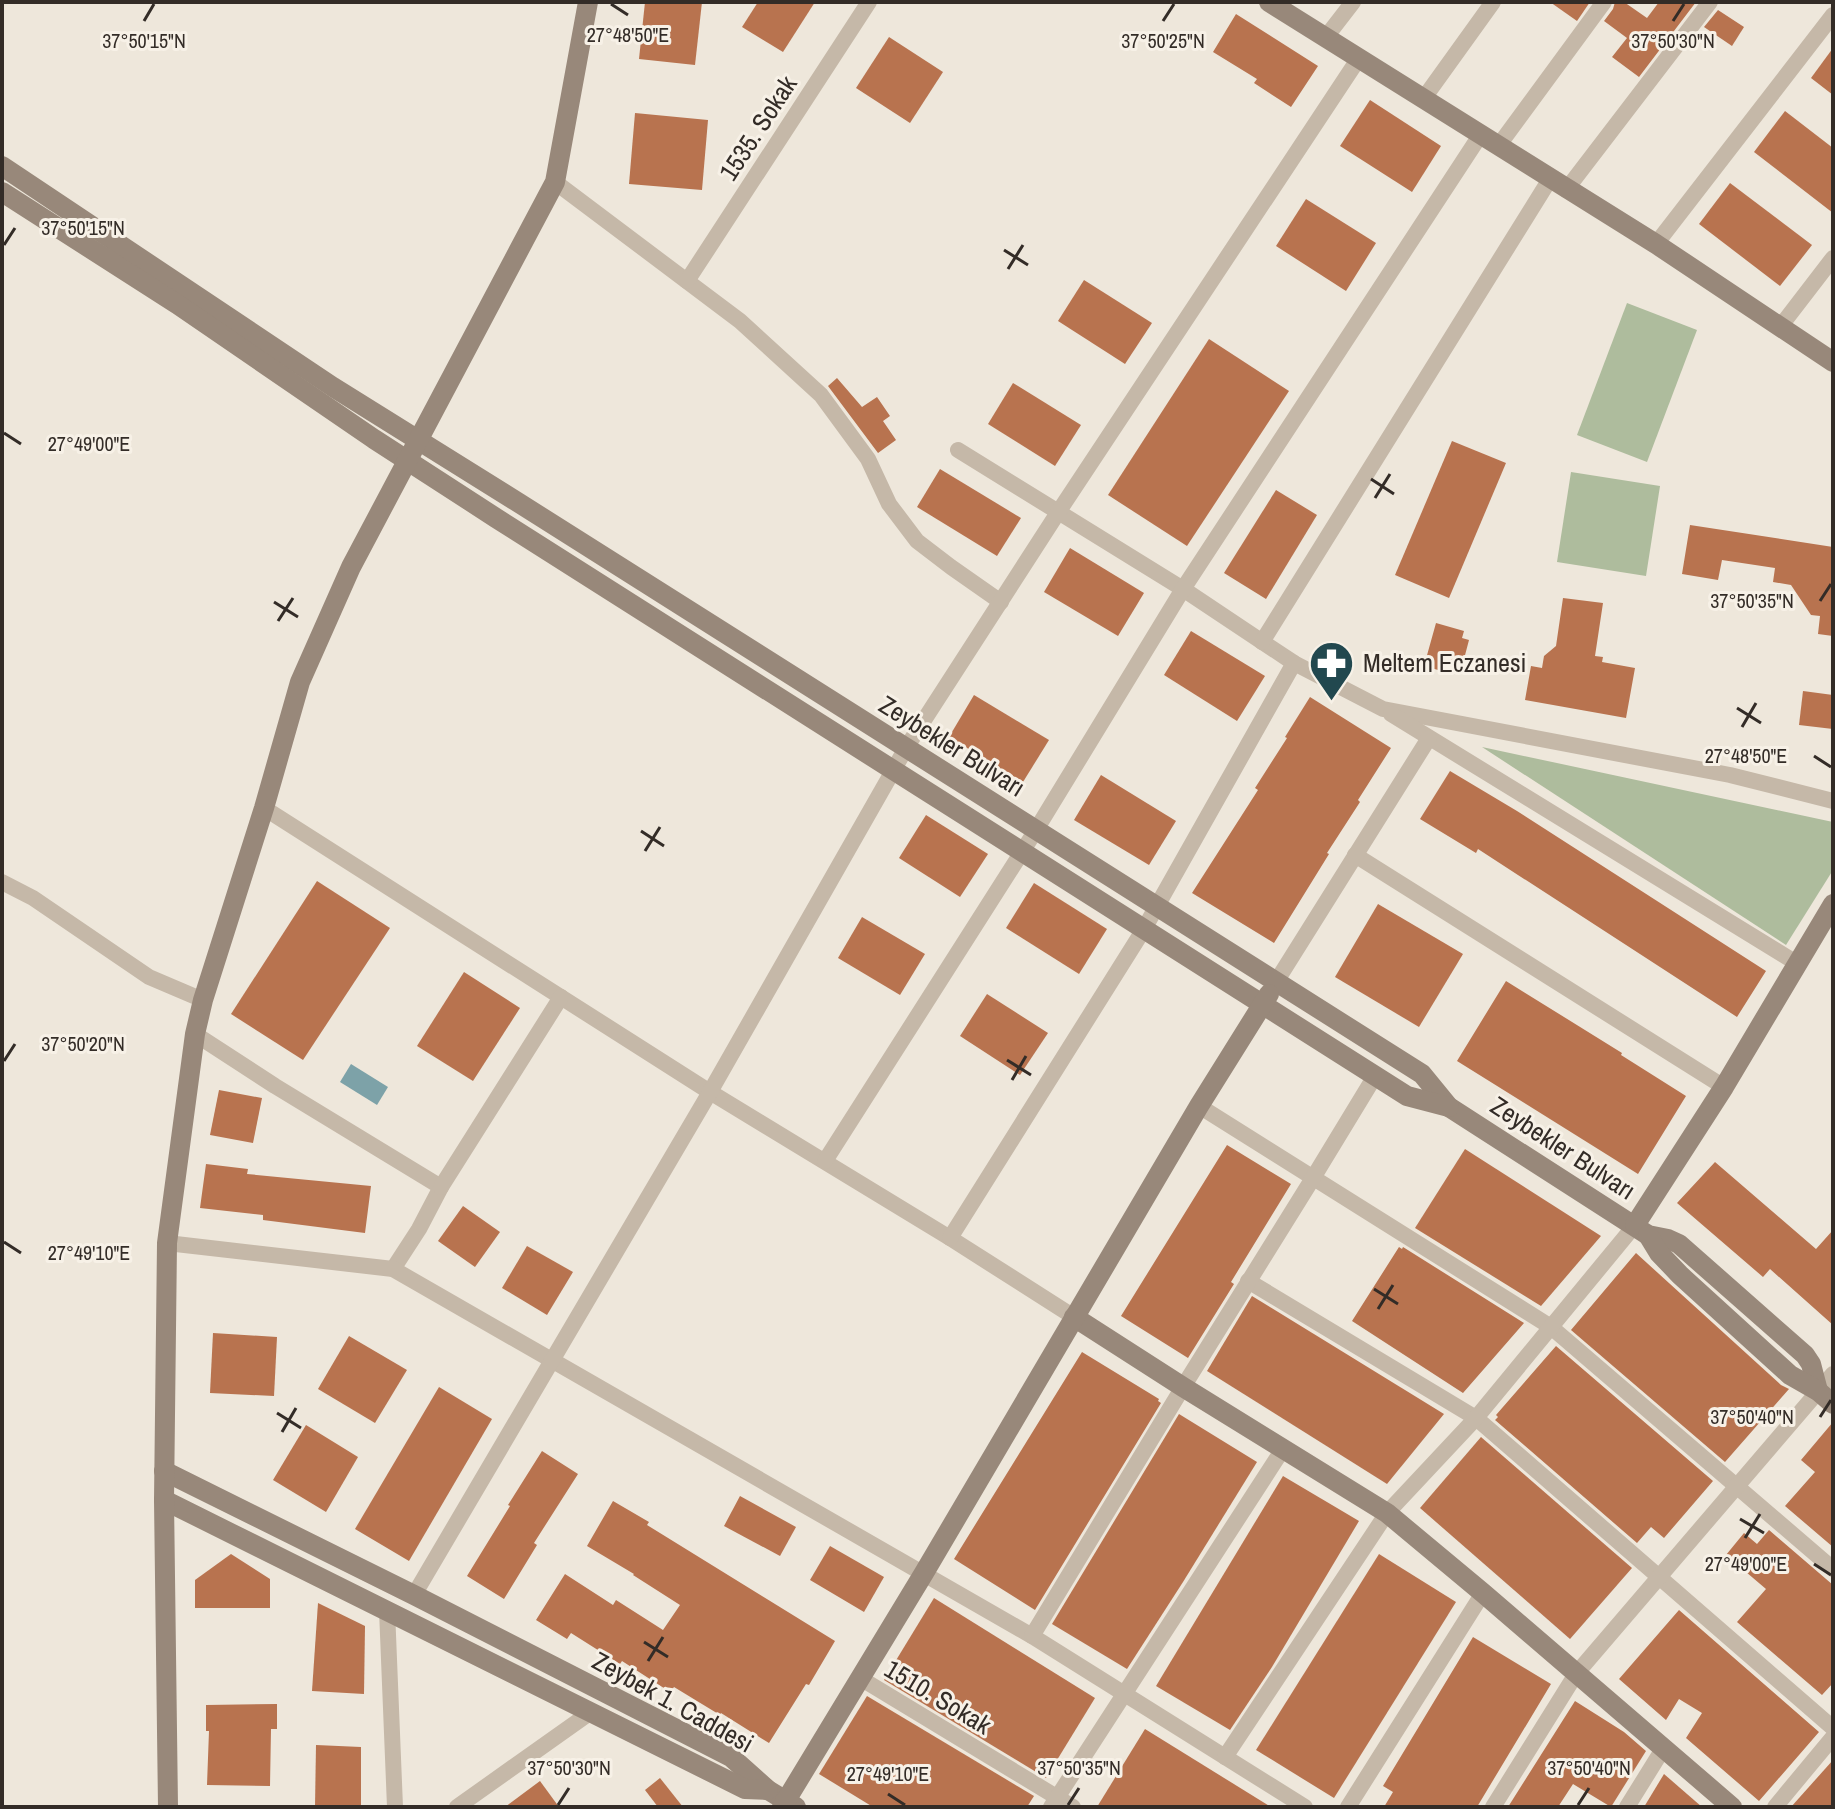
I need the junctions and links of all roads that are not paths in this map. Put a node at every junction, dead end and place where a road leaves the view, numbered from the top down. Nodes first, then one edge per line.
1 (588, 2) edge
2 (869, 2) edge
3 (1269, 2) edge
4 (1353, 2) edge
5 (1493, 2) edge
6 (1604, 2) edge
7 (1710, 2) edge
8 (1833, 15) edge
9 (1326, 37) junction
10 (1359, 58) junction
11 (1424, 98) junction
12 (1490, 139) junction
13 (2, 166) edge
14 (555, 182) junction
15 (1558, 184) junction
16 (2, 192) edge
17 (1656, 244) junction
18 (1833, 258) edge
19 (687, 281) junction
20 (1780, 327) junction
21 (1833, 362) edge
22 (418, 440) junction
23 (958, 450) dead end
24 (407, 461) junction
25 (1059, 511) junction
26 (653, 588) junction
27 (1183, 589) junction
28 (1001, 602) junction
29 (639, 610) junction
30 (1262, 642) junction
31 (1294, 663) junction
32 (1383, 709) junction
33 (1429, 738) junction
34 (906, 748) junction
35 (893, 770) junction
36 (1833, 801) edge
37 (264, 808) junction
38 (1036, 830) junction
39 (1022, 852) junction
40 (1355, 855) junction
41 (2, 882) edge
42 (1833, 904) edge
43 (1157, 907) junction
44 (1144, 929) junction
45 (1798, 964) junction
46 (1276, 982) junction
47 (561, 997) junction
48 (203, 1000) junction
49 (1263, 1005) junction
50 (195, 1034) junction
51 (1375, 1076) junction
52 (1724, 1087) junction
53 (710, 1092) junction
54 (1199, 1106) junction
55 (1449, 1107) junction
56 (825, 1161) junction
57 (1313, 1178) junction
58 (441, 1187) junction
59 (1641, 1230) junction
60 (950, 1238) junction
61 (167, 1243) junction
62 (393, 1269) junction
63 (1248, 1281) junction
64 (1074, 1317) junction
65 (1551, 1327) junction
66 (551, 1360) junction
67 (1833, 1374) edge
68 (1183, 1387) junction
69 (1826, 1398) edge
70 (1476, 1418) junction
71 (1283, 1449) junction
72 (164, 1471) junction
73 (1737, 1488) junction
74 (164, 1500) junction
75 (1387, 1513) junction
76 (1833, 1569) edge
77 (924, 1573) junction
78 (1660, 1576) junction
79 (1483, 1593) junction
80 (414, 1595) junction
81 (387, 1610) junction
82 (1032, 1636) junction
83 (1576, 1674) junction
84 (860, 1678) junction
85 (1124, 1693) junction
86 (591, 1712) junction
87 (1833, 1728) edge
88 (1833, 1737) edge
89 (1663, 1749) junction
90 (1225, 1757) junction
91 (768, 1790) junction
92 (1054, 1802) edge
93 (789, 1805) edge
94 (168, 1807) edge
95 (395, 1807) edge
96 (457, 1807) edge
97 (1073, 1807) edge
98 (1305, 1807) edge
99 (1348, 1807) edge
100 (1493, 1807) edge
101 (1627, 1807) edge
102 (1732, 1807) edge
103 (1775, 1807) edge

1 - 14 street
2 - 19 street, 1535. Sokak
3 - 9 street
4 - 9 street
5 - 11 street
6 - 12 street
7 - 15 street
8 - 17 street
9 - 10 street
10 - 11 street
10 - 25 street
11 - 12 street
12 - 15 street
12 - 27 street
13 - 22 street, Zeybekler Bulvarı
14 - 19 street
14 - 22 street
15 - 17 street
15 - 30 street
16 - 24 street, Zeybekler Bulvarı
17 - 20 street
18 - 20 street
19 - 28 street
20 - 21 street
22 - 24 street
22 - 26 street, Zeybekler Bulvarı
23 - 25 street
24 - 29 street, Zeybekler Bulvarı
24 - 37 street
25 - 27 street
25 - 28 street
26 - 29 street
26 - 34 street, Zeybekler Bulvarı
27 - 30 street
27 - 38 street
28 - 34 street
29 - 35 street, Zeybekler Bulvarı
30 - 31 street
31 - 32 street
31 - 43 street
32 - 33 street
32 - 36 street
33 - 40 street
33 - 45 street
34 - 35 street
34 - 38 street, Zeybekler Bulvarı
35 - 39 street, Zeybekler Bulvarı
35 - 53 street
37 - 47 street
37 - 48 street
38 - 39 street
38 - 43 street, Zeybekler Bulvarı
39 - 44 street, Zeybekler Bulvarı
39 - 56 street
40 - 46 street
40 - 52 street
41 - 48 street
42 - 45 street
43 - 44 street
43 - 46 street, Zeybekler Bulvarı
44 - 49 street, Zeybekler Bulvarı
44 - 60 street
45 - 52 street
46 - 49 street
46 - 55 street, Zeybekler Bulvarı
47 - 53 street
47 - 58 street
48 - 50 street
49 - 51 street, Zeybekler Bulvarı
49 - 54 street
50 - 58 street
50 - 61 street
51 - 55 street, Zeybekler Bulvarı
51 - 57 street
52 - 59 street
53 - 56 street
53 - 66 street
54 - 57 street
54 - 64 street
55 - 59 street, Zeybekler Bulvarı
56 - 60 street
57 - 63 street
57 - 65 street
58 - 62 street
59 - 65 street
59 - 69 street, Zeybekler Bulvarı
60 - 64 street
61 - 62 street
61 - 72 street
62 - 66 street
63 - 68 street
63 - 70 street
64 - 68 street
64 - 77 street
65 - 70 street
65 - 73 street
66 - 77 street
66 - 80 street
67 - 69 street
68 - 71 street
68 - 82 street
69 - 73 street
70 - 75 street
70 - 78 street
71 - 75 street
71 - 85 street
72 - 74 street
72 - 80 street, Zeybek 1. Caddesi
73 - 76 street
73 - 78 street
74 - 81 street, Zeybek 1. Caddesi
74 - 94 street
75 - 79 street
75 - 90 street
77 - 82 street
77 - 84 street
78 - 83 street
78 - 87 street
79 - 83 street
79 - 99 street
80 - 91 street, Zeybek 1. Caddesi
81 - 86 street, Zeybek 1. Caddesi
81 - 95 street
82 - 85 street
83 - 89 street
83 - 100 street
84 - 92 street, 1510. Sokak
84 - 93 street
85 - 90 street
85 - 92 street
86 - 91 street, Zeybek 1. Caddesi
86 - 96 street
88 - 103 street
89 - 101 street
89 - 102 street
90 - 98 street
91 - 93 street
92 - 97 street, 1510. Sokak

